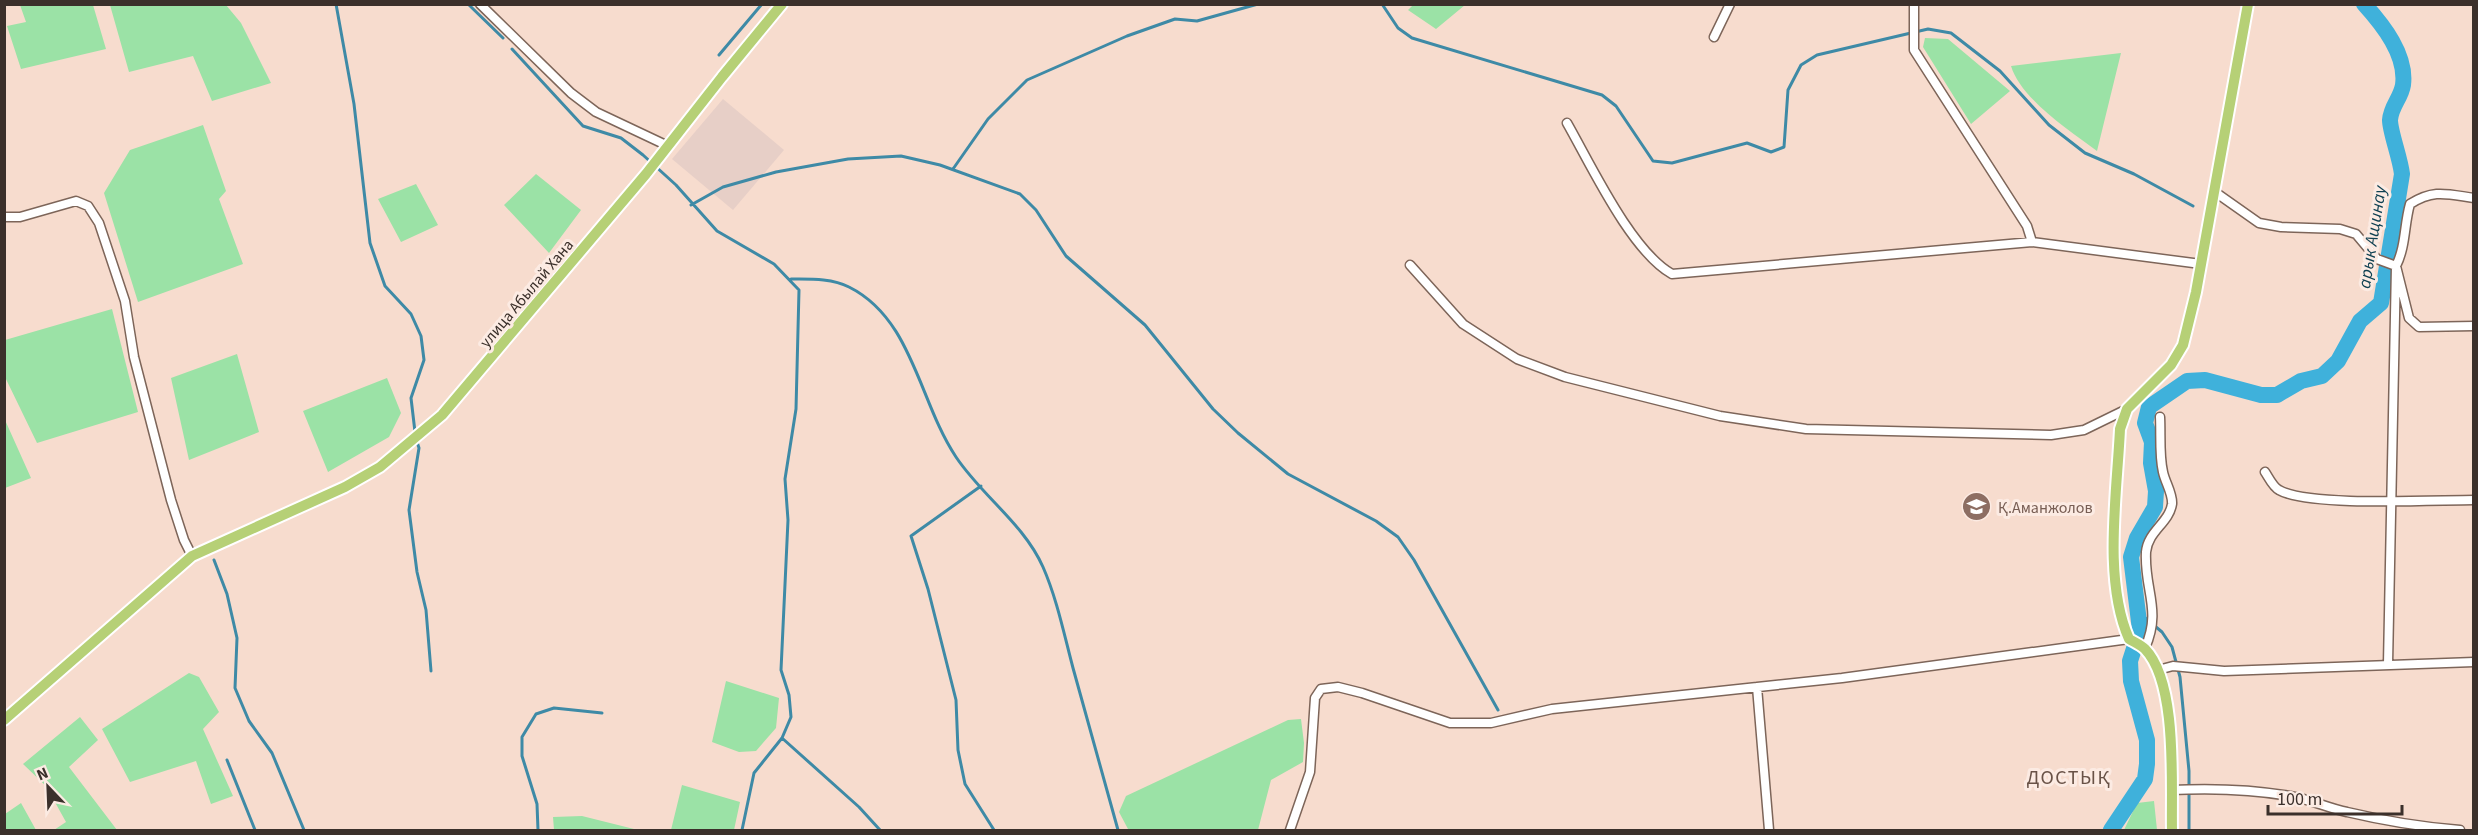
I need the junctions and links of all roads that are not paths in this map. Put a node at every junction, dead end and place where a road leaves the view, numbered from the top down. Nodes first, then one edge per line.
1 (480, 4) edge
2 (782, 4) edge
3 (1730, 4) edge
4 (1914, 4) edge
5 (2248, 4) edge
6 (1714, 37) dead end
7 (1567, 123) dead end
8 (668, 146) junction
9 (2215, 192) junction
10 (2474, 198) edge
11 (4, 217) edge
12 (2032, 242) junction
13 (2201, 264) junction
14 (1410, 265) dead end
15 (2396, 266) junction
16 (2474, 326) edge
17 (2127, 409) junction
18 (2160, 417) dead end
19 (2265, 472) dead end
20 (2391, 500) junction
21 (2474, 500) edge
22 (192, 556) junction
23 (2129, 639) junction
24 (2145, 648) junction
25 (2474, 662) edge
26 (2388, 664) junction
27 (2158, 670) junction
28 (1757, 687) junction
29 (4, 720) edge
30 (2171, 790) junction
31 (1290, 831) edge
32 (1770, 831) edge
33 (2172, 831) edge
34 (2460, 831) edge

1 - 8 street
2 - 8 main road
3 - 6 street
4 - 12 street
5 - 9 main road
7 - 12 street
8 - 22 main road, улица Абылай Хана
9 - 13 main road
9 - 15 street
10 - 15 street
11 - 22 street
12 - 13 street
13 - 17 main road
14 - 17 street
15 - 16 street
15 - 20 street
17 - 23 main road
18 - 24 street
19 - 20 street
20 - 21 street
20 - 26 street
22 - 29 main road, улица Абылай Хана
23 - 24 main road
23 - 28 street
24 - 27 main road
25 - 26 street
26 - 27 street
27 - 30 main road
28 - 31 street
28 - 32 street
30 - 33 main road
30 - 34 street

